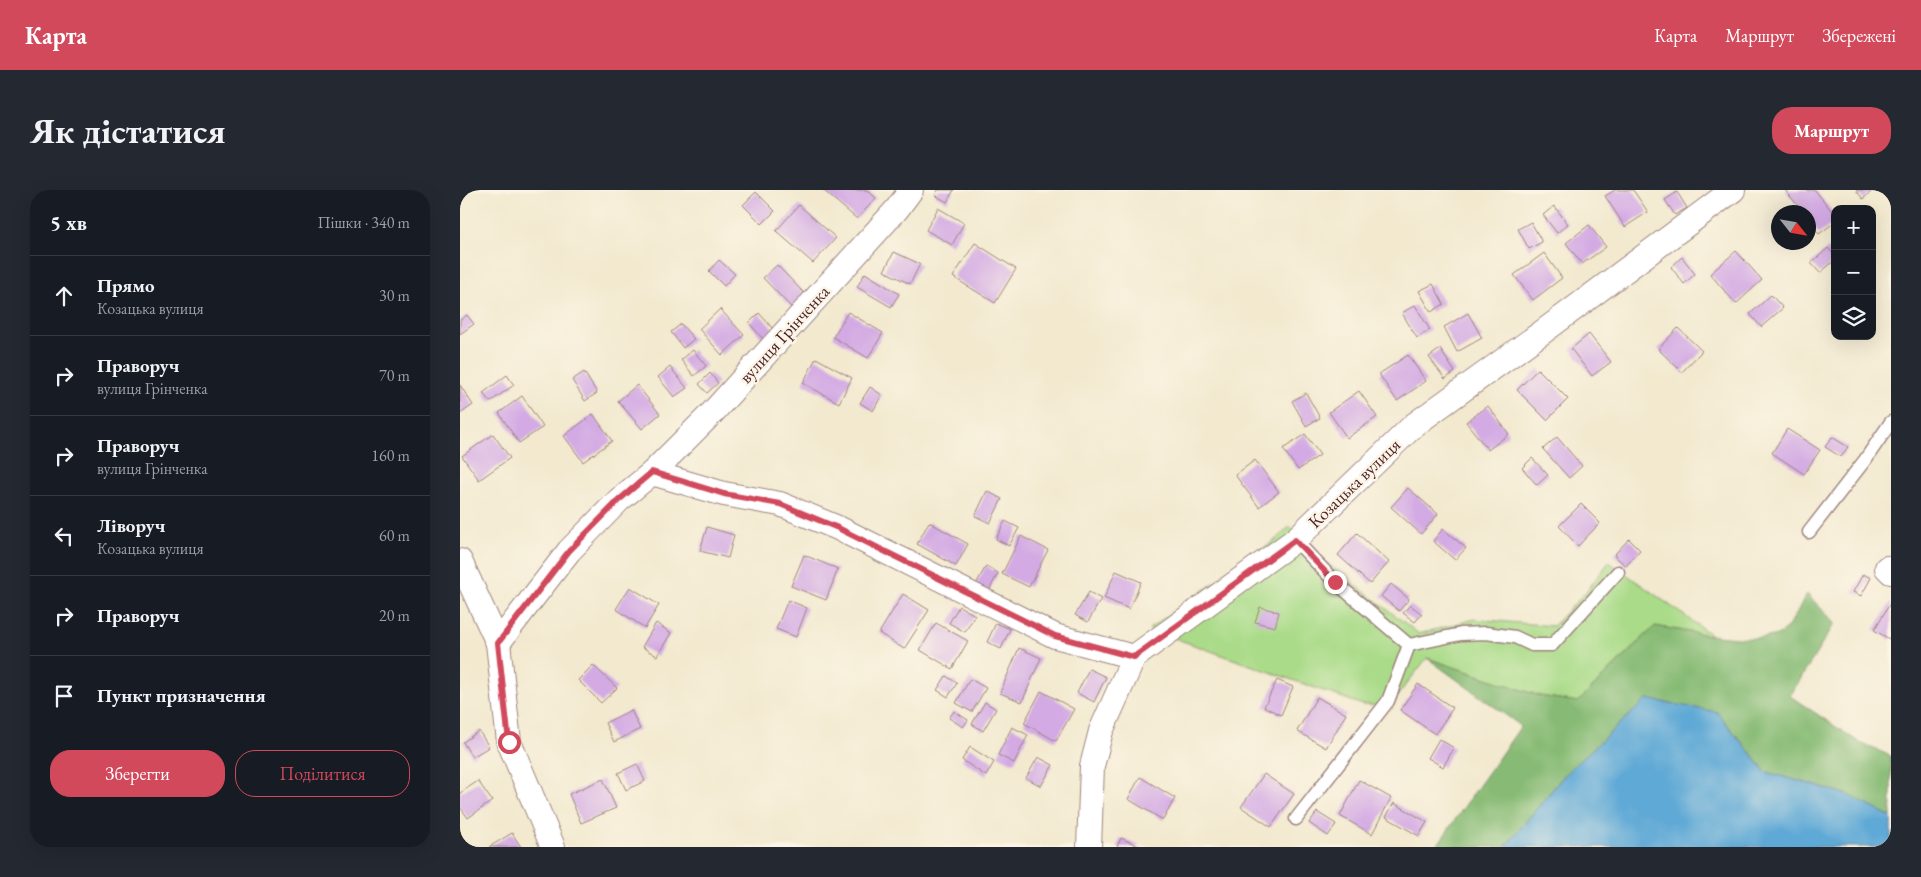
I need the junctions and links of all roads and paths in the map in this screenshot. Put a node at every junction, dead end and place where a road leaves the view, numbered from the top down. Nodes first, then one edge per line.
1 (911, 190) edge
2 (1733, 190) edge
3 (1891, 422) edge
4 (652, 472) junction
5 (1809, 532) dead end
6 (1295, 540) junction
7 (460, 561) edge
8 (1618, 572) dead end
9 (498, 643) junction
10 (1410, 645) junction
11 (1134, 657) junction
12 (1296, 819) dead end
13 (553, 847) edge
14 (1089, 847) edge

1 - 4 street, вулиця Грінченка
2 - 6 street, Козацька вулиця
3 - 5 lane
4 - 9 street, вулиця Грінченка
4 - 11 street
6 - 10 lane
6 - 11 street, Козацька вулиця
7 - 9 street
8 - 10 lane
9 - 13 street
10 - 12 lane
11 - 14 street, Козацька вулиця

